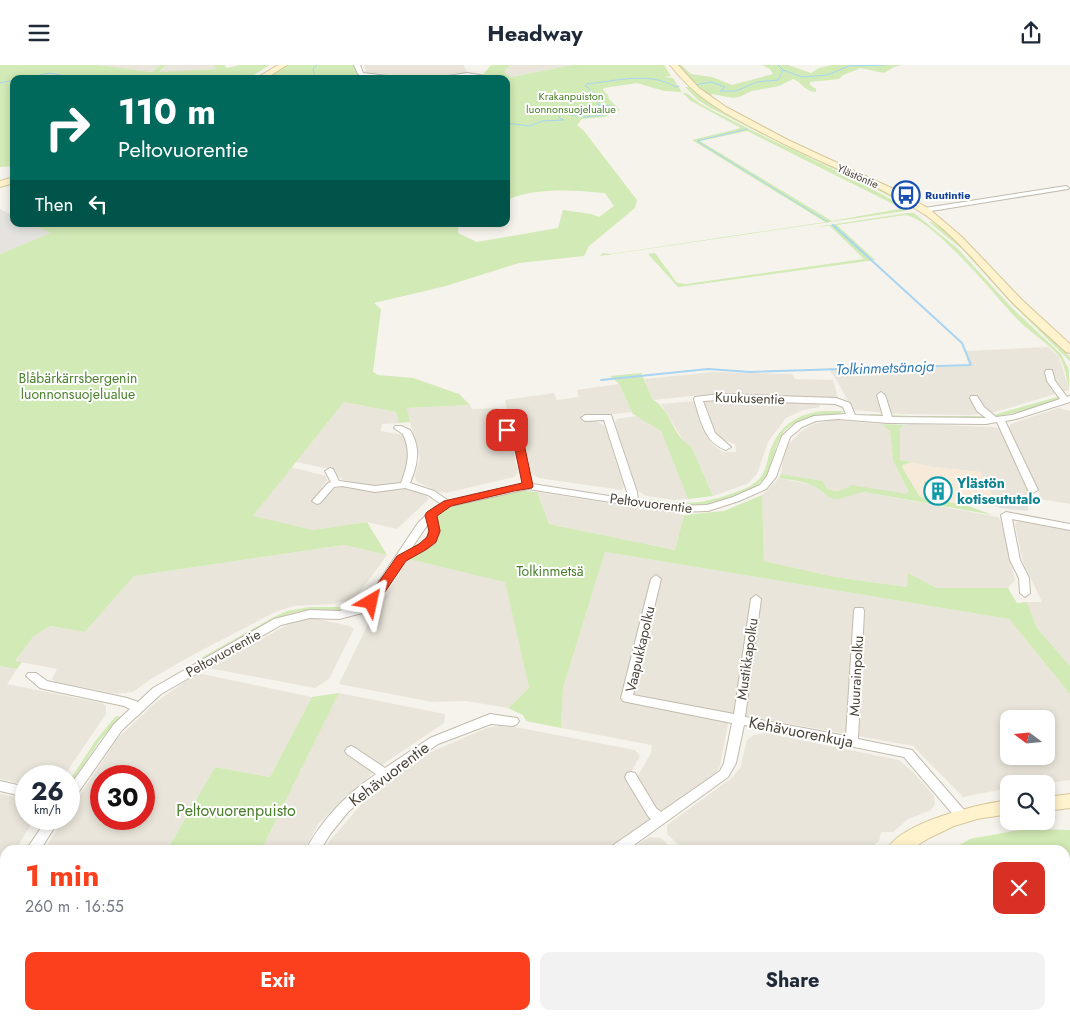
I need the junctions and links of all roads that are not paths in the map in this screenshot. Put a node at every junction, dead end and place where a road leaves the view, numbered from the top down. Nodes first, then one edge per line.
1 (283, 65) edge
2 (357, 65) edge
3 (674, 65) edge
4 (267, 75) edge
5 (371, 75) edge
6 (1066, 188) dead end
7 (925, 209) junction
8 (1070, 350) edge
9 (1049, 372) dead end
10 (881, 395) dead end
11 (974, 398) dead end
12 (1067, 400) edge
13 (852, 417) junction
14 (585, 418) dead end
15 (888, 420) junction
16 (998, 420) junction
17 (398, 428) dead end
18 (507, 430) dead end
19 (726, 447) dead end
20 (330, 471) dead end
21 (336, 483) junction
22 (405, 485) junction
23 (528, 486) junction
24 (1033, 490) dead end
25 (318, 501) dead end
26 (633, 502) junction
27 (448, 504) junction
28 (431, 515) junction
29 (1070, 527) edge
30 (402, 558) junction
31 (656, 579) dead end
32 (1025, 593) dead end
33 (756, 599) dead end
34 (859, 611) dead end
35 (32, 676) dead end
36 (137, 707) junction
37 (739, 720) junction
38 (513, 721) dead end
39 (852, 741) junction
40 (351, 751) dead end
41 (386, 774) junction
42 (631, 777) dead end
43 (80, 780) edge
44 (0, 786) edge
45 (15, 789) edge
46 (1070, 801) edge
47 (1055, 803) edge
48 (1055, 805) edge
49 (1070, 807) edge
50 (1000, 808) edge
51 (961, 815) junction
52 (661, 820) junction
53 (47, 830) edge
54 (36, 845) edge
55 (316, 845) edge
56 (624, 845) edge
57 (904, 845) edge

1 - 4 main road
2 - 5 street
3 - 7 main road, Ylästöntie
6 - 7 street
7 - 8 main road, Ylästöntie
9 - 12 street
10 - 15 street
11 - 16 street
12 - 16 street, Peltovuorentie
13 - 15 street, Peltovuorentie
13 - 19 street, Kuukusentie
13 - 26 street, Peltovuorentie
14 - 26 street
15 - 16 street, Peltovuorentie
16 - 24 street
17 - 22 street
18 - 23 street
20 - 21 street
21 - 22 street
21 - 25 street
22 - 27 street
23 - 26 street, Peltovuorentie
23 - 27 street, Peltovuorentie
27 - 28 street, Peltovuorentie
28 - 30 street, Peltovuorentie
28 - 30 street, Peltovuorentie
29 - 32 street
30 - 36 street, Peltovuorentie
31 - 37 street, Vaapukkapolku
33 - 37 street, Mustikkapolku
34 - 39 street, Muurainpolku
35 - 36 street
36 - 43 street, Peltovuorentie
37 - 39 street, Kehävuorenkuja
37 - 52 street, Kehävuorenkuja
38 - 41 street, Kehävuorentie
39 - 51 street, Kehävuorenkuja
40 - 41 street
41 - 55 street, Kehävuorentie
42 - 52 street
44 - 45 street
46 - 47 main road
48 - 49 main road
50 - 51 main road
51 - 57 main road
52 - 56 street, Kehävuorenkuja
53 - 54 street

